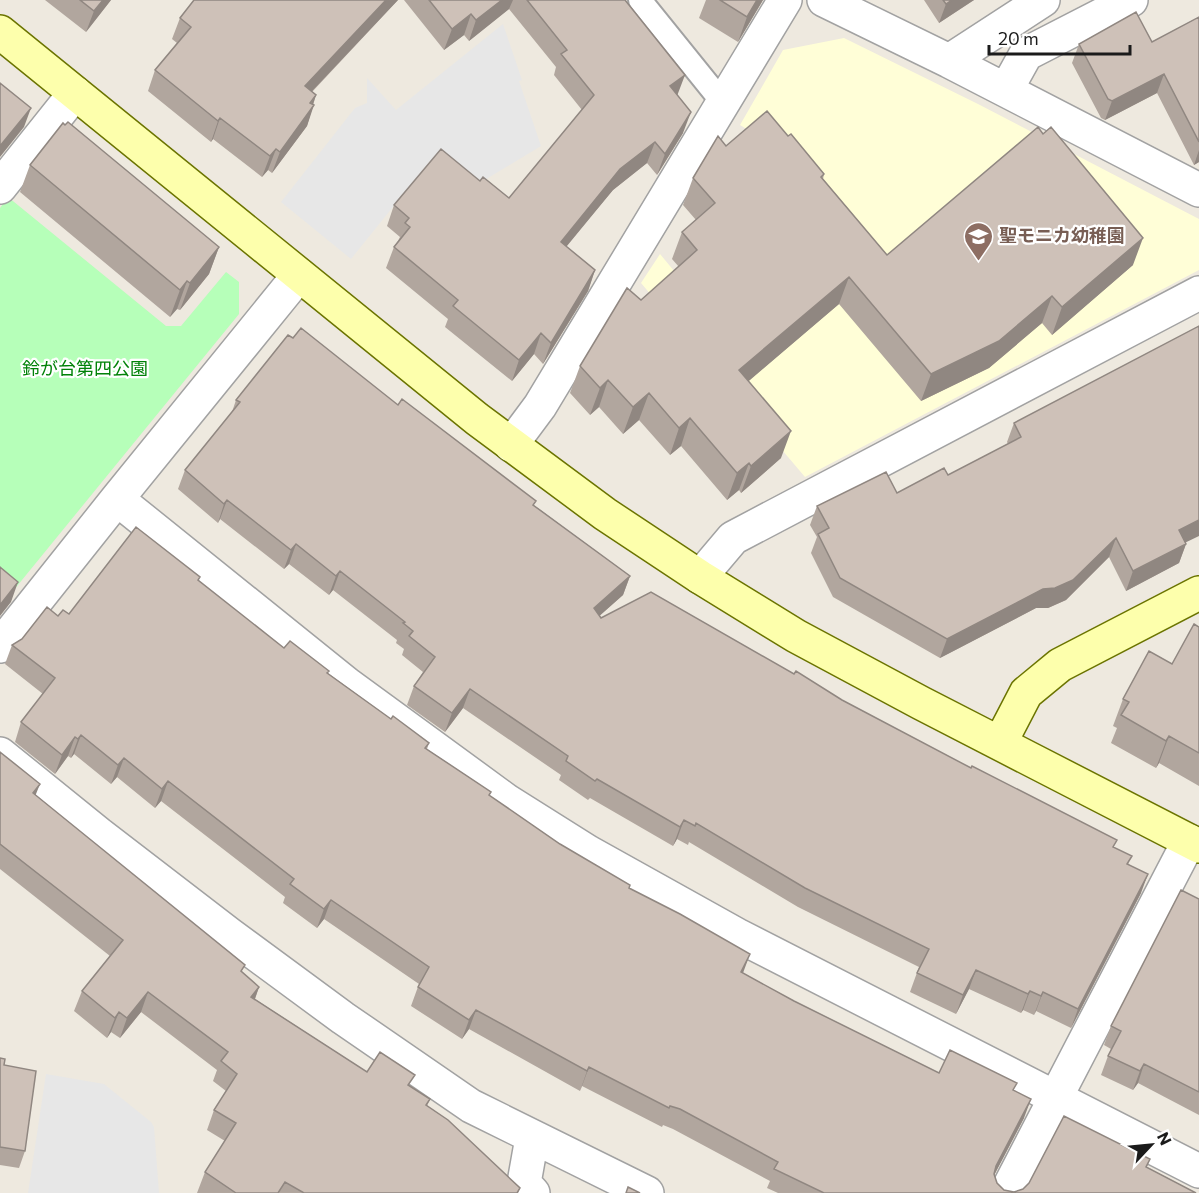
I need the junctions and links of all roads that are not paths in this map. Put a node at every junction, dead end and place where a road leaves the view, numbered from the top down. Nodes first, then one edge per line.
1 (640, 0) edge
2 (786, 0) edge
3 (824, 0) edge
4 (1042, 0) edge
5 (1131, 0) edge
6 (0, 32) edge
7 (950, 61) junction
8 (1006, 90) junction
9 (75, 93) junction
10 (723, 103) junction
11 (0, 187) edge
12 (1199, 190) edge
13 (299, 275) junction
14 (1199, 293) edge
15 (511, 445) junction
16 (117, 499) junction
17 (700, 577) junction
18 (1199, 593) edge
19 (0, 646) edge
20 (1000, 743) junction
21 (0, 754) edge
22 (1194, 844) edge
23 (1054, 1096) junction
24 (532, 1137) junction
25 (1199, 1171) edge
26 (533, 1193) edge
27 (646, 1193) edge
28 (1006, 1193) edge

1 - 10 lane
2 - 10 street
3 - 7 street
4 - 7 street
5 - 8 street
6 - 9 street
7 - 8 street
8 - 12 street
9 - 11 street
9 - 13 street
10 - 15 street
13 - 15 street
13 - 16 street
14 - 17 street
15 - 17 street
16 - 19 street
16 - 23 street
17 - 20 street
18 - 20 street
20 - 22 street
21 - 24 street
22 - 23 street
23 - 25 street
23 - 28 street
24 - 26 street
24 - 27 street

